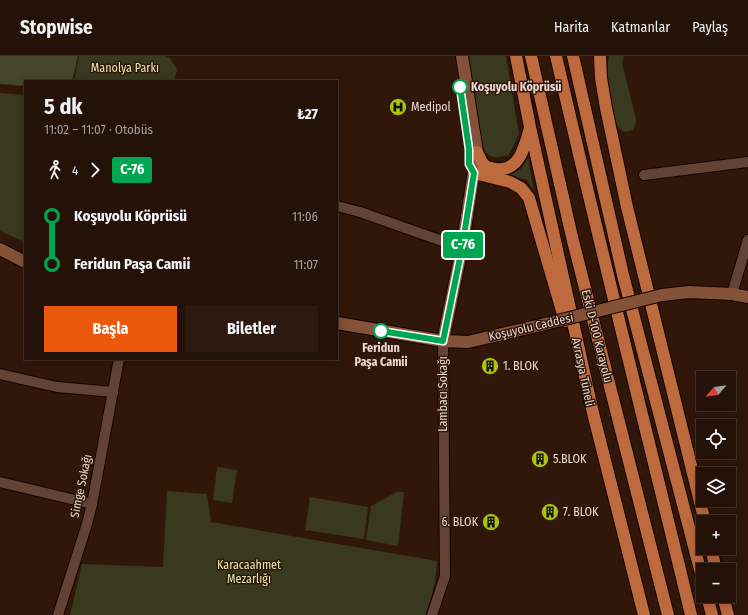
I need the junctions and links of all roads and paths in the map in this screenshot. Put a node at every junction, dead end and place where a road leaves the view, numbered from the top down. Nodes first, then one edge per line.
1 (455, 56) edge
2 (462, 56) edge
3 (516, 56) edge
4 (531, 56) edge
5 (556, 56) edge
6 (573, 56) edge
7 (600, 56) edge
8 (530, 127) junction
9 (477, 152) junction
10 (748, 162) edge
11 (474, 173) junction
12 (644, 175) dead end
13 (338, 206) edge
14 (748, 240) edge
15 (462, 248) junction
16 (0, 249) edge
17 (24, 261) edge
18 (732, 294) junction
19 (748, 298) edge
20 (338, 324) edge
21 (443, 341) junction
22 (119, 360) edge
23 (0, 374) edge
24 (113, 392) junction
25 (593, 413) junction
26 (0, 482) edge
27 (92, 504) junction
28 (703, 515) edge
29 (698, 563) edge
30 (709, 603) edge
31 (725, 603) edge
32 (58, 615) edge
33 (432, 615) edge
34 (644, 615) edge
35 (668, 615) edge
36 (691, 615) edge
37 (712, 615) edge
38 (728, 615) edge

1 - 11 main road, Lambacı Sokağı
2 - 9 main road, Lambacı Sokağı
3 - 8 highway, Avrasya Tüneli
4 - 35 highway, Eski D-100 Karayolu
5 - 36 highway
6 - 29 highway
7 - 28 highway
8 - 9 highway
8 - 25 highway, Avrasya Tüneli
9 - 11 main road, Lambacı Sokağı
10 - 12 street
11 - 15 main road, Lambacı Sokağı
11 - 25 highway
13 - 15 street
14 - 18 street
15 - 21 main road, Lambacı Sokağı
16 - 17 main road
18 - 19 main road, Koşuyolu Caddesi
18 - 21 main road, Koşuyolu Caddesi, bridge
20 - 21 main road, Koşuyolu Caddesi
21 - 33 street, Lambacı Sokağı
22 - 24 street, Simge Sokağı
23 - 24 street
24 - 27 street, Simge Sokağı
25 - 34 highway, Avrasya Tüneli
26 - 27 street
27 - 32 street, Simge Sokağı
30 - 37 highway
31 - 38 highway

